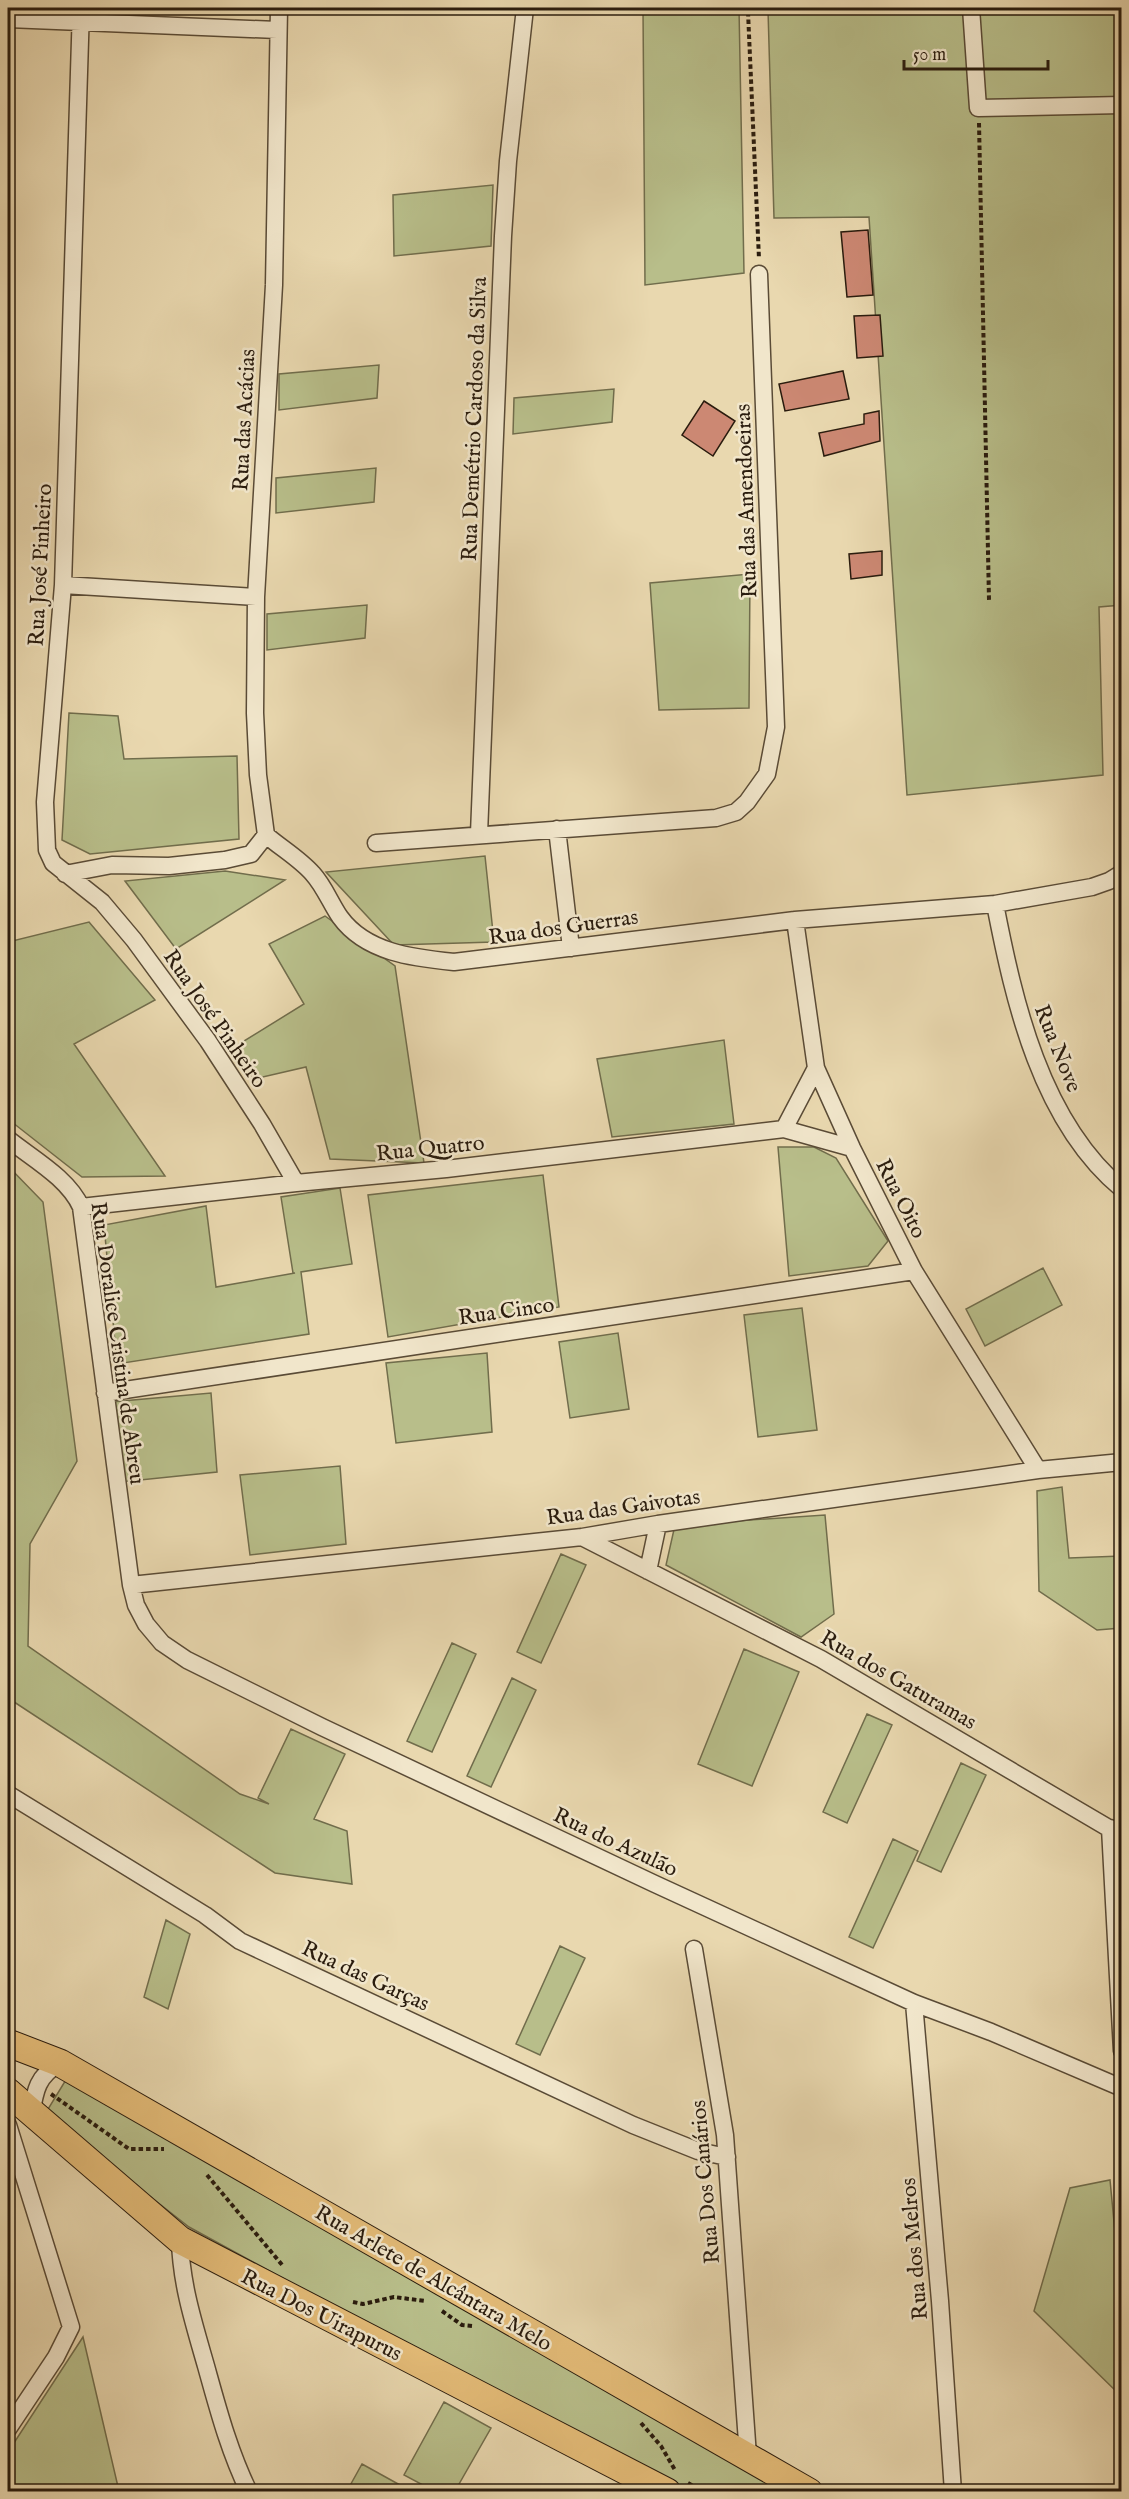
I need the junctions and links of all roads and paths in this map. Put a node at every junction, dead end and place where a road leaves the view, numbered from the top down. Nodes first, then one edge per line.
1 (279, 8) edge
2 (525, 8) edge
3 (971, 8) edge
4 (748, 12) dead end
5 (81, 15) edge
6 (8, 18) edge
7 (277, 30) junction
8 (1122, 105) edge
9 (978, 108) junction
10 (759, 274) joint
11 (63, 585) junction
12 (256, 597) junction
13 (989, 600) dead end
14 (557, 829) junction
15 (479, 834) junction
16 (266, 835) junction
17 (376, 843) dead end
18 (1122, 873) edge
19 (65, 874) junction
20 (995, 904) junction
21 (795, 920) junction
22 (570, 948) junction
23 (816, 1068) junction
24 (784, 1129) junction
25 (8, 1139) edge
26 (852, 1148) junction
27 (296, 1183) junction
28 (1122, 1189) edge
29 (81, 1208) junction
30 (914, 1271) junction
31 (105, 1393) junction
32 (1122, 1462) edge
33 (1038, 1470) junction
34 (658, 1524) junction
35 (582, 1537) junction
36 (648, 1571) junction
37 (131, 1585) junction
38 (8, 1794) edge
39 (1116, 1832) edge
40 (694, 1949) dead end
41 (914, 2003) junction
42 (8, 2043) edge
43 (1122, 2051) edge
44 (60, 2063) junction
45 (38, 2085) junction
46 (1122, 2088) edge
47 (8, 2092) edge
48 (19, 2120) edge
49 (172, 2150) dead end
50 (727, 2157) junction
51 (206, 2174) dead end
52 (180, 2240) junction
53 (291, 2271) dead end
54 (346, 2301) dead end
55 (431, 2304) dead end
56 (438, 2308) dead end
57 (478, 2327) dead end
58 (634, 2415) dead end
59 (8, 2429) edge
60 (748, 2456) junction
61 (249, 2492) edge
62 (667, 2492) edge
63 (712, 2492) edge
64 (808, 2492) edge
65 (953, 2492) edge

1 - 7 street, Rua das Acácias
2 - 15 street, Rua Demétrio Cardoso da Silva
3 - 9 street
4 - 10 path
5 - 6 street
5 - 7 street
5 - 11 street, Rua José Pinheiro
7 - 12 street, Rua das Acácias
8 - 9 street
9 - 13 path
10 - 14 street, Rua das Amendoeiras
11 - 12 street
11 - 19 street, Rua José Pinheiro
12 - 16 street, Rua das Acácias
14 - 15 street, Rua das Amendoeiras
14 - 22 street
15 - 17 street, Rua das Amendoeiras
16 - 19 street
16 - 22 street, Rua dos Guerras
18 - 20 street, Rua dos Guerras
19 - 27 street, Rua José Pinheiro
20 - 21 street, Rua dos Guerras
20 - 28 street, Rua Nove
21 - 22 street, Rua dos Guerras
21 - 23 street, Rua Oito
23 - 24 street
23 - 26 street, Rua Oito
24 - 26 street, Rua Quatro
24 - 27 street, Rua Quatro
25 - 29 street, Rua Doralice Cristina de Abreu
26 - 30 street, Rua Oito
27 - 29 street, Rua Quatro
29 - 31 street, Rua Doralice Cristina de Abreu
30 - 31 street, Rua Cinco
30 - 33 street, Rua Oito
31 - 37 street, Rua Doralice Cristina de Abreu
32 - 33 street, Rua das Gaivotas
33 - 34 street, Rua das Gaivotas
34 - 35 street, Rua das Gaivotas
34 - 36 street
35 - 36 street, Rua dos Gaturamas
35 - 37 street, Rua das Gaivotas
36 - 39 street, Rua dos Gaturamas
37 - 41 street, Rua do Azulão
38 - 50 street, Rua das Garças
39 - 43 street
40 - 50 street, Rua Dos Canários
41 - 46 street, Rua do Azulão
41 - 65 street, Rua dos Melros
42 - 44 main road, Rua Arlete de Alcântara Melo
44 - 45 street
44 - 60 main road, Rua Arlete de Alcântara Melo
45 - 48 street
45 - 49 path
47 - 48 main road, Rua Dos Uirapurus
48 - 52 main road, Rua Dos Uirapurus
48 - 59 street
50 - 60 street, Rua Dos Canários
51 - 53 path
52 - 61 street
52 - 62 main road, Rua Dos Uirapurus
54 - 55 path
56 - 57 path
58 - 63 path
60 - 64 main road, Rua Arlete de Alcântara Melo

